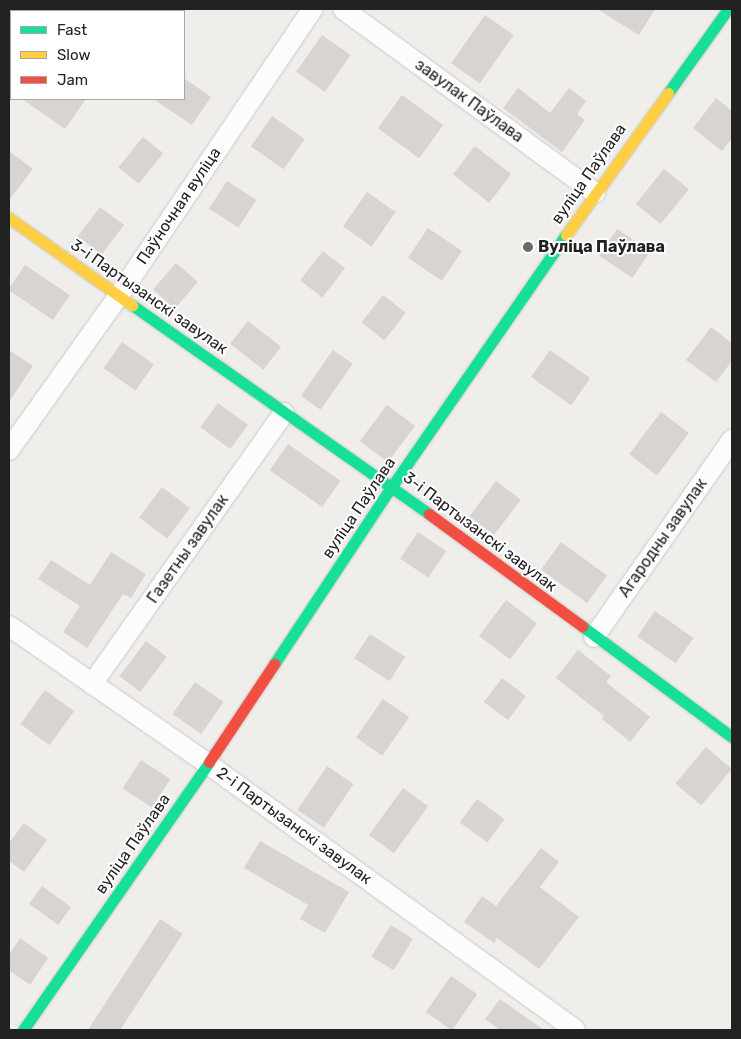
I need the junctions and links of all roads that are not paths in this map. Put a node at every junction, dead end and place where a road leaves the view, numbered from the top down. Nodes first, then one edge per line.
1 (313, 9) edge
2 (343, 9) edge
3 (728, 9) edge
4 (595, 193) junction
5 (9, 218) edge
6 (119, 295) junction
7 (284, 414) junction
8 (732, 440) edge
9 (9, 450) edge
10 (392, 486) junction
11 (9, 626) edge
12 (594, 637) junction
13 (92, 684) junction
14 (732, 737) edge
15 (208, 764) junction
16 (23, 1030) edge
17 (575, 1030) edge

1 - 6 street, Паўночная вуліца
2 - 4 street, завулак Паўлава
3 - 4 street, вуліца Паўлава
4 - 10 street, вуліца Паўлава
5 - 6 street, 3-і Партызанскі завулак
6 - 7 street, 3-і Партызанскі завулак
6 - 9 street, Паўночная вуліца
7 - 10 street, 3-і Партызанскі завулак
7 - 13 street, Газетны завулак
8 - 12 street, Агародны завулак
10 - 12 street, 3-і Партызанскі завулак
10 - 15 street, вуліца Паўлава
11 - 13 street, 2-і Партызанскі завулак
12 - 14 street, 3-і Партызанскі завулак
13 - 15 street, 2-і Партызанскі завулак
15 - 16 street, вуліца Паўлава
15 - 17 street, 2-і Партызанскі завулак

